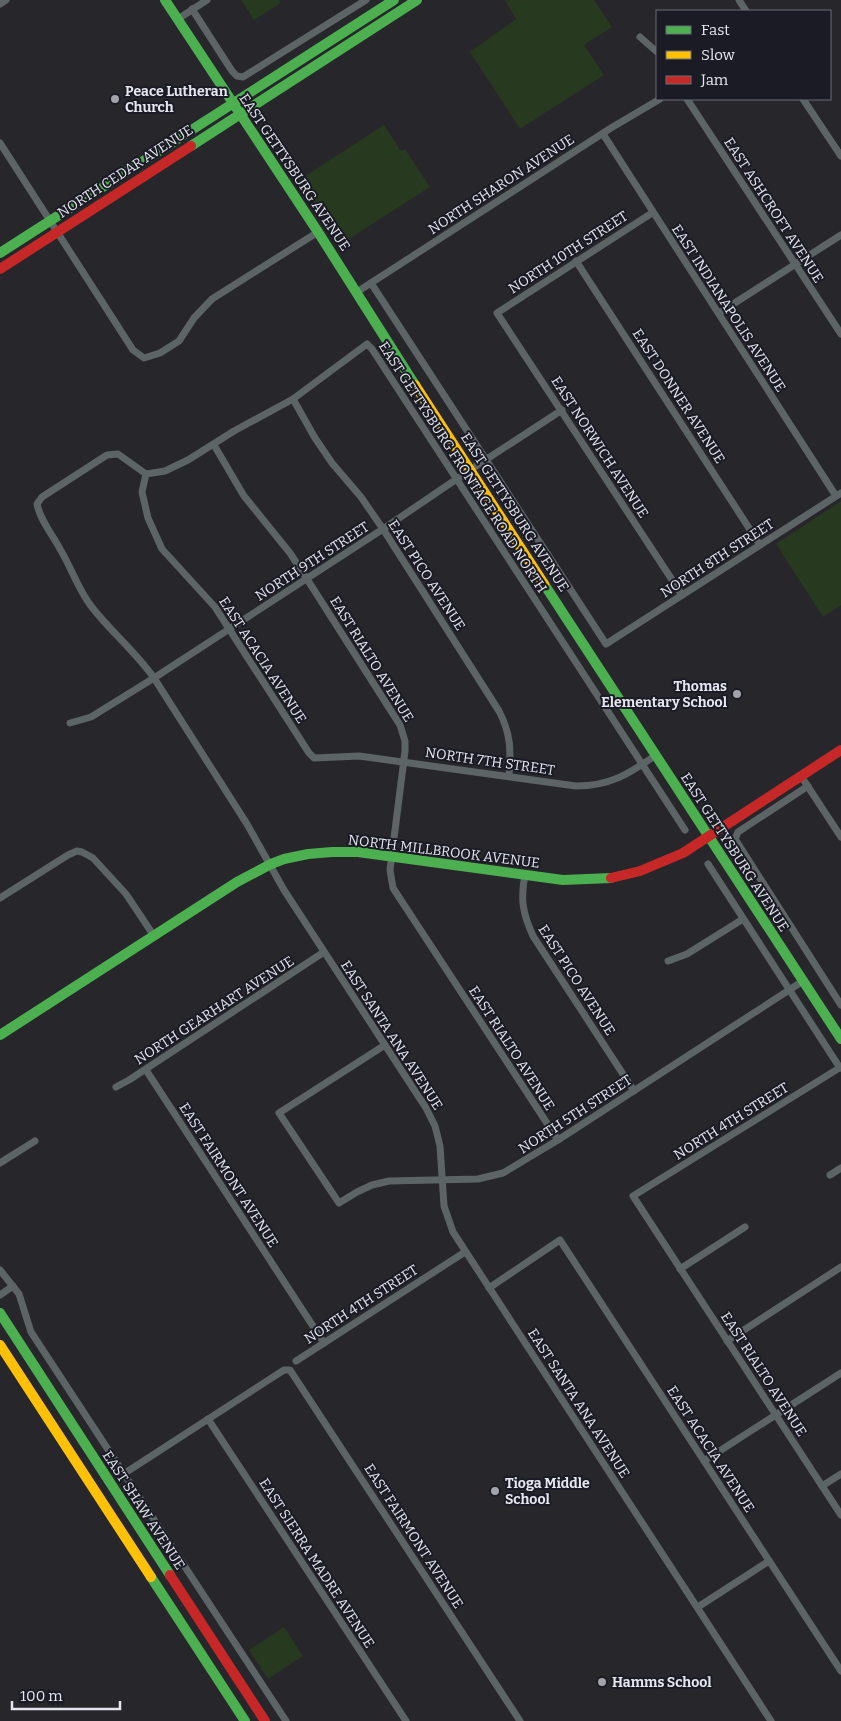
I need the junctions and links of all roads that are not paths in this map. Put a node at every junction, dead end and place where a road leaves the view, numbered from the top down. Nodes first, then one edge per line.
1 (6, 0) edge
2 (165, 0) edge
3 (207, 0) edge
4 (366, 0) edge
5 (394, 0) edge
6 (417, 0) edge
7 (0, 4) edge
8 (192, 9) junction
9 (373, 14) junction
10 (178, 20) junction
11 (640, 37) dead end
12 (344, 47) junction
13 (656, 51) edge
14 (658, 100) edge
15 (688, 100) edge
16 (804, 100) edge
17 (233, 104) junction
18 (239, 114) junction
19 (603, 134) junction
20 (0, 143) edge
21 (841, 156) edge
22 (652, 213) junction
23 (50, 221) junction
24 (56, 232) junction
25 (318, 232) junction
26 (841, 235) edge
27 (0, 254) edge
28 (576, 261) junction
29 (795, 264) junction
30 (0, 269) edge
31 (371, 283) junction
32 (357, 292) junction
33 (497, 313) joint
34 (719, 314) junction
35 (841, 334) edge
36 (293, 399) junction
37 (562, 410) junction
38 (214, 445) junction
39 (486, 459) junction
40 (470, 470) junction
41 (146, 474) junction
42 (457, 479) junction
43 (839, 494) edge
44 (383, 529) junction
45 (760, 545) junction
46 (307, 579) junction
47 (682, 594) junction
48 (230, 629) junction
49 (154, 678) junction
50 (70, 723) dead end
51 (841, 750) edge
52 (656, 756) junction
53 (314, 758) joint
54 (403, 762) junction
55 (643, 764) junction
56 (508, 776) junction
57 (801, 776) junction
58 (808, 786) junction
59 (685, 830) dead end
60 (709, 836) junction
61 (841, 837) edge
62 (391, 856) junction
63 (271, 864) junction
64 (708, 864) dead end
65 (525, 875) junction
66 (0, 898) edge
67 (743, 919) junction
68 (154, 936) junction
69 (324, 952) junction
70 (668, 961) dead end
71 (803, 981) junction
72 (790, 990) junction
73 (841, 1005) edge
74 (0, 1035) edge
75 (841, 1040) edge
76 (385, 1045) junction
77 (841, 1068) edge
78 (146, 1070) junction
79 (116, 1087) dead end
80 (634, 1090) junction
81 (558, 1140) junction
82 (35, 1141) dead end
83 (0, 1164) edge
84 (841, 1168) edge
85 (830, 1175) dead end
86 (442, 1180) junction
87 (634, 1196) joint
88 (744, 1227) dead end
89 (465, 1252) junction
90 (841, 1267) edge
91 (680, 1269) junction
92 (0, 1270) edge
93 (13, 1286) junction
94 (489, 1288) junction
95 (0, 1294) edge
96 (0, 1313) edge
97 (727, 1341) junction
98 (324, 1343) junction
99 (0, 1345) edge
100 (296, 1361) dead end
101 (841, 1373) edge
102 (776, 1415) junction
103 (208, 1419) junction
104 (704, 1461) junction
105 (125, 1473) junction
106 (841, 1474) edge
107 (822, 1486) junction
108 (841, 1514) edge
109 (769, 1561) junction
110 (698, 1608) junction
111 (191, 1639) junction
112 (841, 1671) edge
113 (256, 1707) junction
114 (244, 1719) edge
115 (255, 1721) edge
116 (265, 1721) edge
117 (286, 1721) edge
118 (406, 1721) edge
119 (520, 1721) edge
120 (771, 1721) edge

1 - 7 street
2 - 10 street, EAST GETTYSBURG AVENUE
3 - 8 street
4 - 8 street
5 - 9 street, NORTH CEDAR AVENUE
6 - 12 street, NORTH CEDAR AVENUE
8 - 10 street
9 - 12 street
9 - 17 street, NORTH CEDAR AVENUE
10 - 17 street, EAST GETTYSBURG AVENUE
11 - 13 street
12 - 18 street, NORTH CEDAR AVENUE
14 - 19 street, NORTH SHARON AVENUE
15 - 29 street, EAST ASHCROFT AVENUE
16 - 21 street
17 - 18 street, EAST GETTYSBURG AVENUE
17 - 23 street, NORTH CEDAR AVENUE
18 - 24 street, NORTH CEDAR AVENUE
18 - 25 street, EAST GETTYSBURG AVENUE
19 - 22 street, EAST INDIANAPOLIS AVENUE
19 - 31 street, NORTH SHARON AVENUE
20 - 23 street
22 - 28 street, NORTH 10TH STREET
22 - 34 street, EAST INDIANAPOLIS AVENUE
23 - 24 street
23 - 27 street, NORTH CEDAR AVENUE
24 - 25 street
24 - 30 street, NORTH CEDAR AVENUE
25 - 32 street, EAST GETTYSBURG AVENUE
26 - 29 street
28 - 33 street, NORTH 10TH STREET
28 - 45 street, EAST DONNER AVENUE
29 - 34 street
29 - 35 street, EAST ASHCROFT AVENUE
31 - 32 street, NORTH SHARON AVENUE
31 - 39 street
32 - 40 street, EAST GETTYSBURG AVENUE
33 - 37 street, EAST NORWICH AVENUE
34 - 43 street, EAST INDIANAPOLIS AVENUE
36 - 38 street
36 - 42 street, EAST GETTYSBURG FRONTAGE ROAD NORTH
36 - 44 street, EAST PICO AVENUE
37 - 39 street, NORTH 9TH STREET
37 - 47 street, EAST NORWICH AVENUE
38 - 41 street
38 - 46 street, EAST RIALTO AVENUE
39 - 40 street, NORTH 9TH STREET
39 - 47 street, NORTH 8TH STREET
40 - 42 street, NORTH 9TH STREET
40 - 52 street, EAST GETTYSBURG AVENUE
41 - 48 street, EAST ACACIA AVENUE
41 - 49 street, EAST SANTA ANA AVENUE
42 - 44 street, NORTH 9TH STREET
42 - 55 street, EAST GETTYSBURG FRONTAGE ROAD NORTH
43 - 45 street, NORTH 8TH STREET
44 - 46 street, NORTH 9TH STREET
44 - 56 street, EAST PICO AVENUE
45 - 47 street, NORTH 8TH STREET
46 - 48 street, NORTH 9TH STREET
46 - 54 street, EAST RIALTO AVENUE
48 - 49 street, NORTH 9TH STREET
48 - 53 street, EAST ACACIA AVENUE
49 - 50 street, NORTH 9TH STREET
49 - 63 street, EAST SANTA ANA AVENUE
51 - 57 street, NORTH MILLBROOK AVENUE
52 - 55 street, NORTH 7TH STREET
52 - 60 street, EAST GETTYSBURG AVENUE
53 - 54 street, NORTH 7TH STREET
54 - 56 street, NORTH 7TH STREET
54 - 62 street, EAST RIALTO AVENUE
55 - 56 street, NORTH 7TH STREET
55 - 59 street, EAST GETTYSBURG FRONTAGE ROAD NORTH
57 - 58 street
57 - 60 street, NORTH MILLBROOK AVENUE
58 - 61 street
58 - 73 street, EAST GETTYSBURG AVENUE
60 - 65 street, NORTH MILLBROOK AVENUE
60 - 71 street, EAST GETTYSBURG AVENUE
62 - 63 street, NORTH MILLBROOK AVENUE
62 - 65 street, NORTH MILLBROOK AVENUE
62 - 81 street, EAST RIALTO AVENUE
63 - 68 street, NORTH MILLBROOK AVENUE
63 - 69 street, EAST SANTA ANA AVENUE
64 - 67 street, EAST GETTYSBURG AVENUE
65 - 80 street, EAST PICO AVENUE
66 - 68 street
67 - 70 street
67 - 72 street, EAST GETTYSBURG AVENUE
68 - 74 street, NORTH MILLBROOK AVENUE
69 - 76 street, EAST SANTA ANA AVENUE
69 - 78 street, NORTH GEARHART AVENUE
71 - 72 street, NORTH 5TH STREET
71 - 75 street, EAST GETTYSBURG AVENUE
72 - 77 street, EAST GETTYSBURG AVENUE
72 - 80 street, NORTH 5TH STREET
76 - 86 street, EAST SANTA ANA AVENUE
76 - 86 street, NORTH 5TH STREET
77 - 87 street, NORTH 4TH STREET
78 - 79 street, NORTH GEARHART AVENUE
78 - 98 street, EAST FAIRMONT AVENUE
80 - 81 street, NORTH 5TH STREET
81 - 86 street, NORTH 5TH STREET
82 - 83 street
84 - 85 street
86 - 89 street, EAST SANTA ANA AVENUE
87 - 91 street, EAST RIALTO AVENUE
88 - 91 street
89 - 94 street, EAST SANTA ANA AVENUE
89 - 98 street, NORTH 4TH STREET
90 - 97 street
91 - 97 street, EAST RIALTO AVENUE
92 - 93 street
93 - 95 street
93 - 105 street
94 - 104 street, EAST ACACIA AVENUE
94 - 110 street, EAST SANTA ANA AVENUE
96 - 113 street, EAST SHAW AVENUE
97 - 102 street, EAST RIALTO AVENUE
98 - 100 street, NORTH 4TH STREET
99 - 111 street
101 - 102 street
102 - 104 street
102 - 107 street, EAST RIALTO AVENUE
103 - 105 street
103 - 118 street, EAST SIERRA MADRE AVENUE
103 - 119 street, EAST FAIRMONT AVENUE
104 - 109 street, EAST ACACIA AVENUE
105 - 117 street
106 - 107 street
107 - 108 street, EAST RIALTO AVENUE
109 - 110 street
109 - 112 street, EAST ACACIA AVENUE
110 - 120 street, EAST SANTA ANA AVENUE
111 - 113 street
111 - 114 street
113 - 116 street, EAST SHAW AVENUE
114 - 115 street

